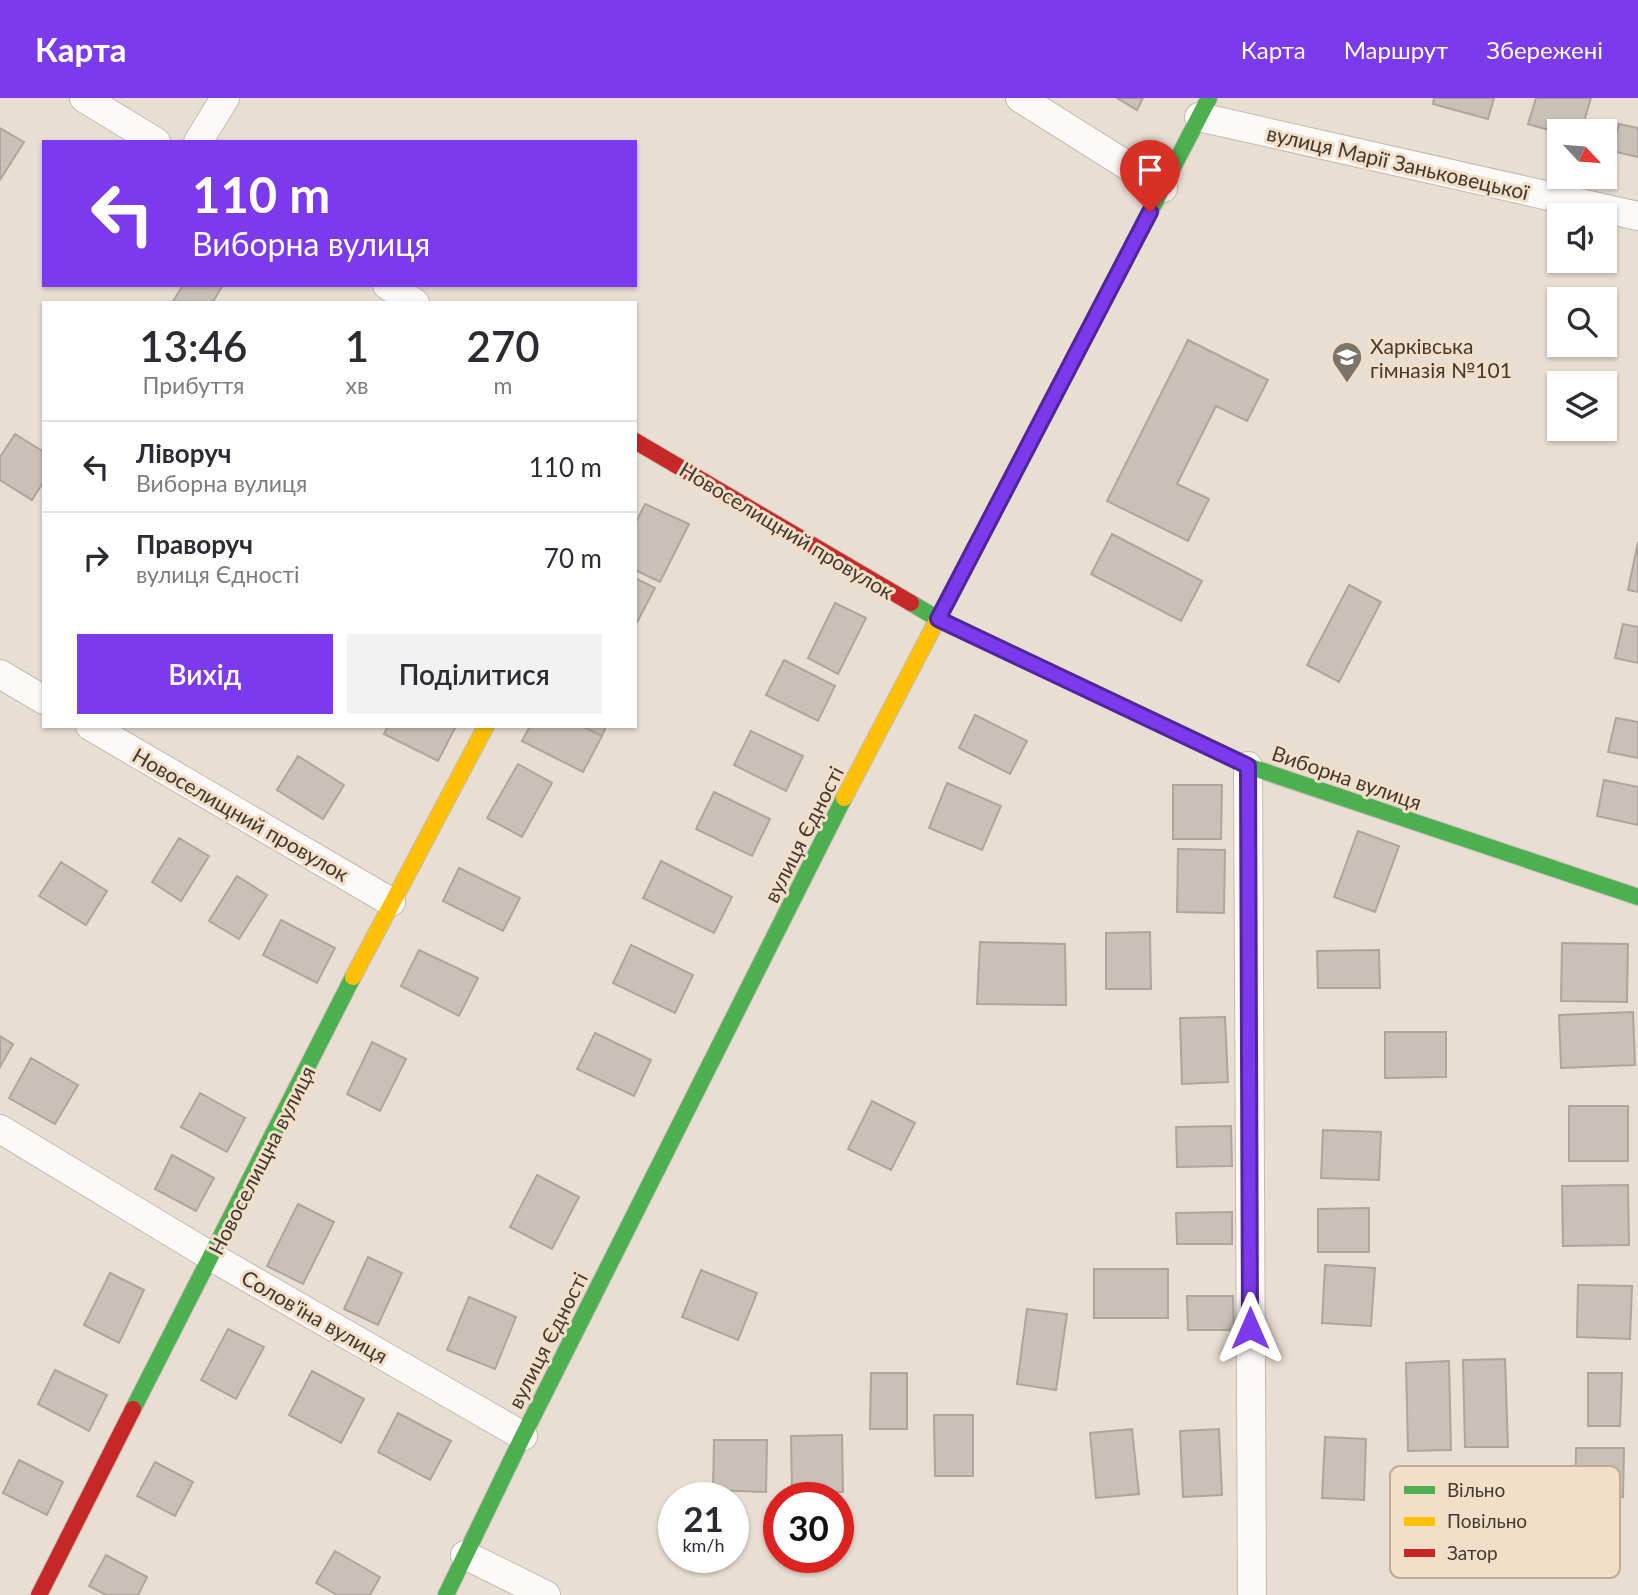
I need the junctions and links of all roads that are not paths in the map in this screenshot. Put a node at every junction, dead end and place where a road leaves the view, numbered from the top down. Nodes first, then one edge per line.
1 (84, 98) edge
2 (225, 98) edge
3 (1020, 98) edge
4 (1204, 107) edge
5 (153, 140) edge
6 (199, 140) edge
7 (1163, 188) junction
8 (1638, 216) edge
9 (390, 287) edge
10 (412, 301) edge
11 (637, 445) edge
12 (938, 619) junction
13 (0, 674) edge
14 (42, 698) edge
15 (93, 728) edge
16 (485, 728) edge
17 (1248, 766) junction
18 (1638, 897) edge
19 (391, 902) junction
20 (0, 1129) edge
21 (212, 1257) junction
22 (523, 1436) junction
23 (465, 1555) junction
24 (39, 1595) edge
25 (446, 1595) edge
26 (546, 1595) edge
27 (1252, 1595) edge

1 - 5 street
2 - 6 street
3 - 7 street
4 - 7 street, вулиця Єдності
4 - 8 street, вулиця Марії Заньковецької
7 - 12 street, вулиця Єдності
9 - 10 street
11 - 12 street, Новоселищний провулок
12 - 17 street, Виборна вулиця
12 - 22 street, вулиця Єдності
13 - 14 street
15 - 19 street, Новоселищний провулок
16 - 19 street, Новоселищна вулиця
17 - 18 street, Виборна вулиця
17 - 27 street
19 - 21 street, Новоселищна вулиця
20 - 21 street, Солов'їна вулиця
21 - 22 street, Солов'їна вулиця
21 - 24 street, Новоселищна вулиця
22 - 23 street, вулиця Єдності
23 - 25 street, вулиця Єдності
23 - 26 street

